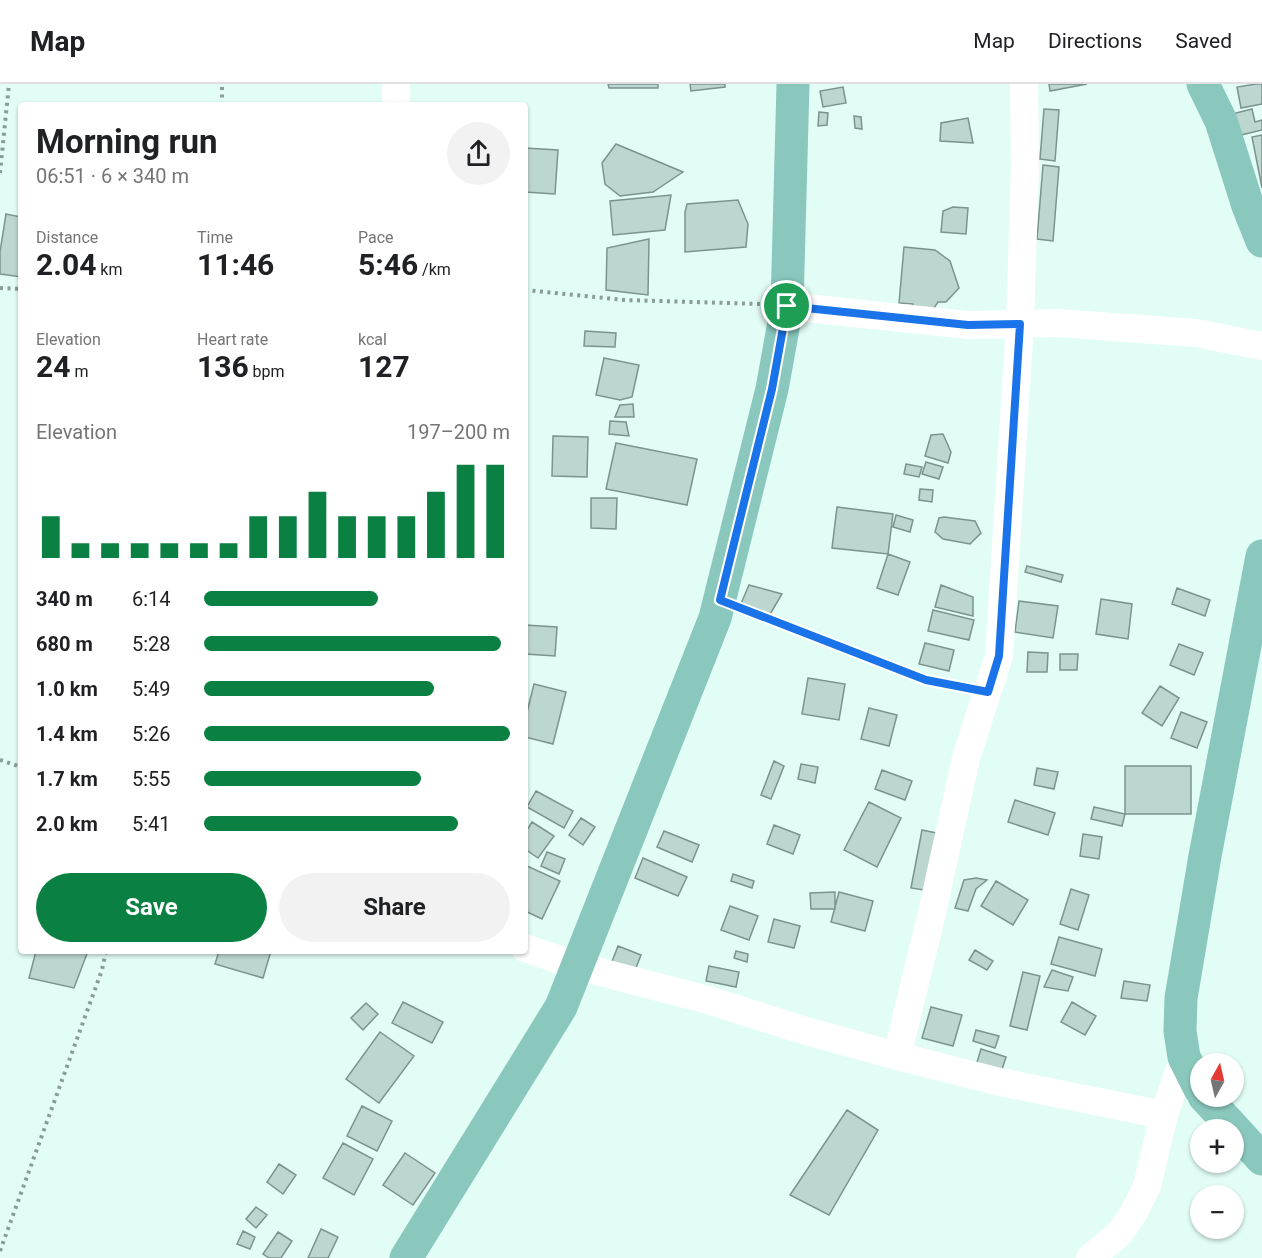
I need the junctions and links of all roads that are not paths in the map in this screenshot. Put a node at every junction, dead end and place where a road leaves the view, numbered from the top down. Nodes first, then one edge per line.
1 (396, 84) edge
2 (793, 84) edge
3 (1024, 84) edge
4 (1203, 84) edge
5 (396, 102) edge
6 (1262, 241) edge
7 (787, 306) junction
8 (1020, 324) junction
9 (1262, 346) edge
10 (1262, 556) edge
11 (528, 949) edge
12 (577, 966) junction
13 (897, 1056) junction
14 (1184, 1057) junction
15 (1190, 1069) edge
16 (1214, 1107) edge
17 (1164, 1115) junction
18 (1262, 1159) edge
19 (406, 1258) edge
20 (1090, 1258) edge

1 - 5 street
2 - 7 main road
3 - 8 street
4 - 6 main road
7 - 8 street
7 - 12 main road
8 - 9 street
8 - 13 street
10 - 14 main road
11 - 12 street
12 - 13 street
12 - 19 main road
13 - 17 street
14 - 15 main road
14 - 17 street
16 - 18 main road
17 - 20 street

